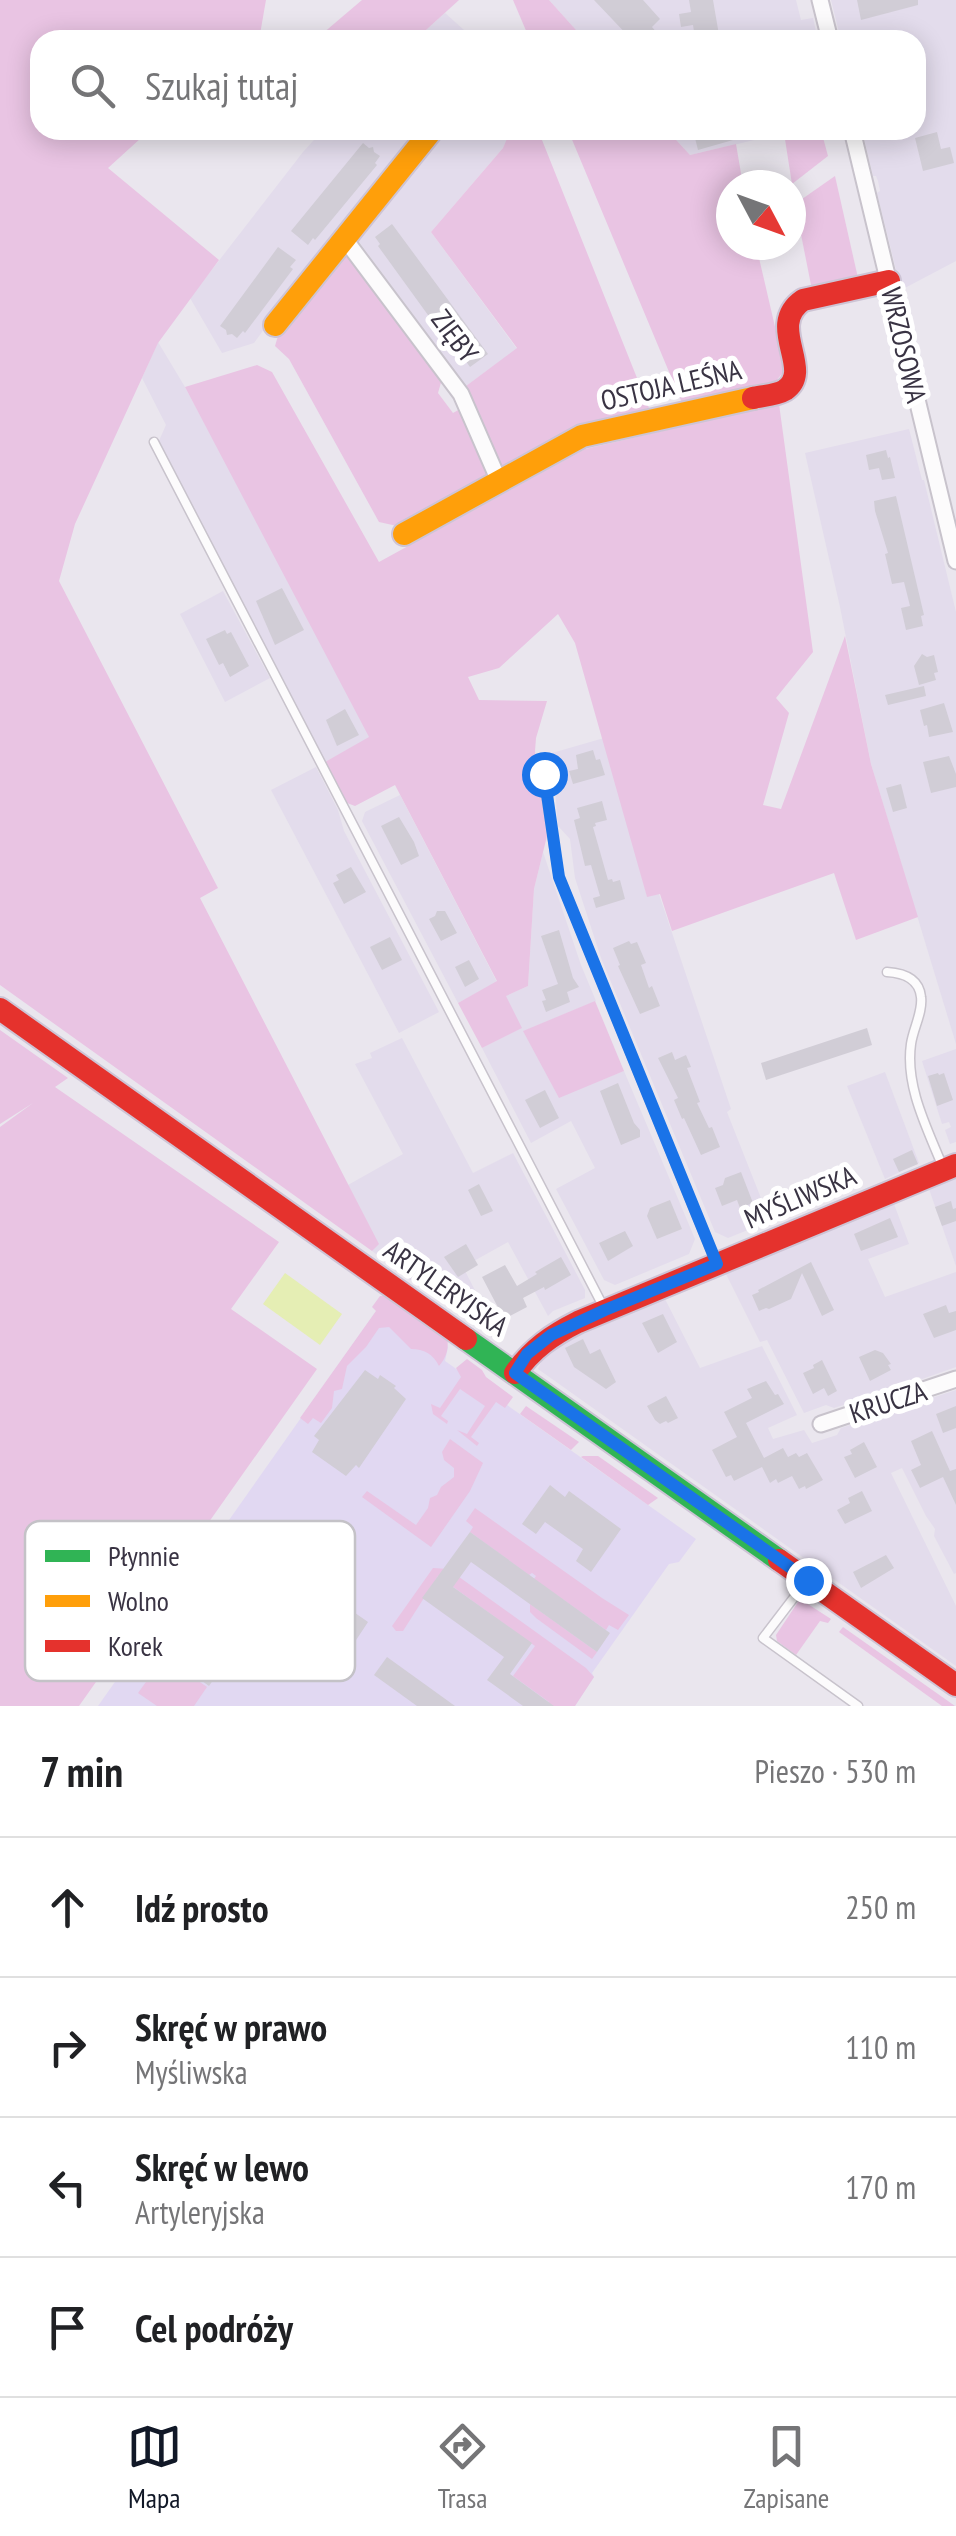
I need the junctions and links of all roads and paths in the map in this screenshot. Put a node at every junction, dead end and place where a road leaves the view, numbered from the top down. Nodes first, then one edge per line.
1 (820, 0) edge
2 (828, 30) edge
3 (424, 140) edge
4 (854, 140) edge
5 (344, 238) junction
6 (889, 281) junction
7 (275, 324) dead end
8 (154, 442) dead end
9 (499, 481) junction
10 (404, 534) dead end
11 (956, 561) edge
12 (544, 774) dead end
13 (887, 972) dead end
14 (2, 1014) edge
15 (950, 1167) edge
16 (717, 1264) junction
17 (605, 1310) junction
18 (515, 1373) junction
19 (956, 1379) edge
20 (821, 1424) dead end
21 (808, 1580) junction
22 (956, 1685) edge
23 (858, 1706) edge

1 - 2 street
3 - 5 street
4 - 6 street, WRZOSOWA
5 - 7 street
5 - 9 street, ZIĘBY
6 - 9 street, OSTOJA LEŚNA
6 - 11 street, WRZOSOWA
8 - 17 lane
9 - 10 street, OSTOJA LEŚNA
12 - 16 lane
13 - 15 lane
14 - 18 street, ARTYLERYJSKA
15 - 16 street, MYŚLIWSKA
16 - 17 street, MYŚLIWSKA
17 - 18 street, MYŚLIWSKA
18 - 21 street, ARTYLERYJSKA
19 - 20 street, KRUCZA
21 - 22 street, ARTYLERYJSKA
21 - 23 lane

